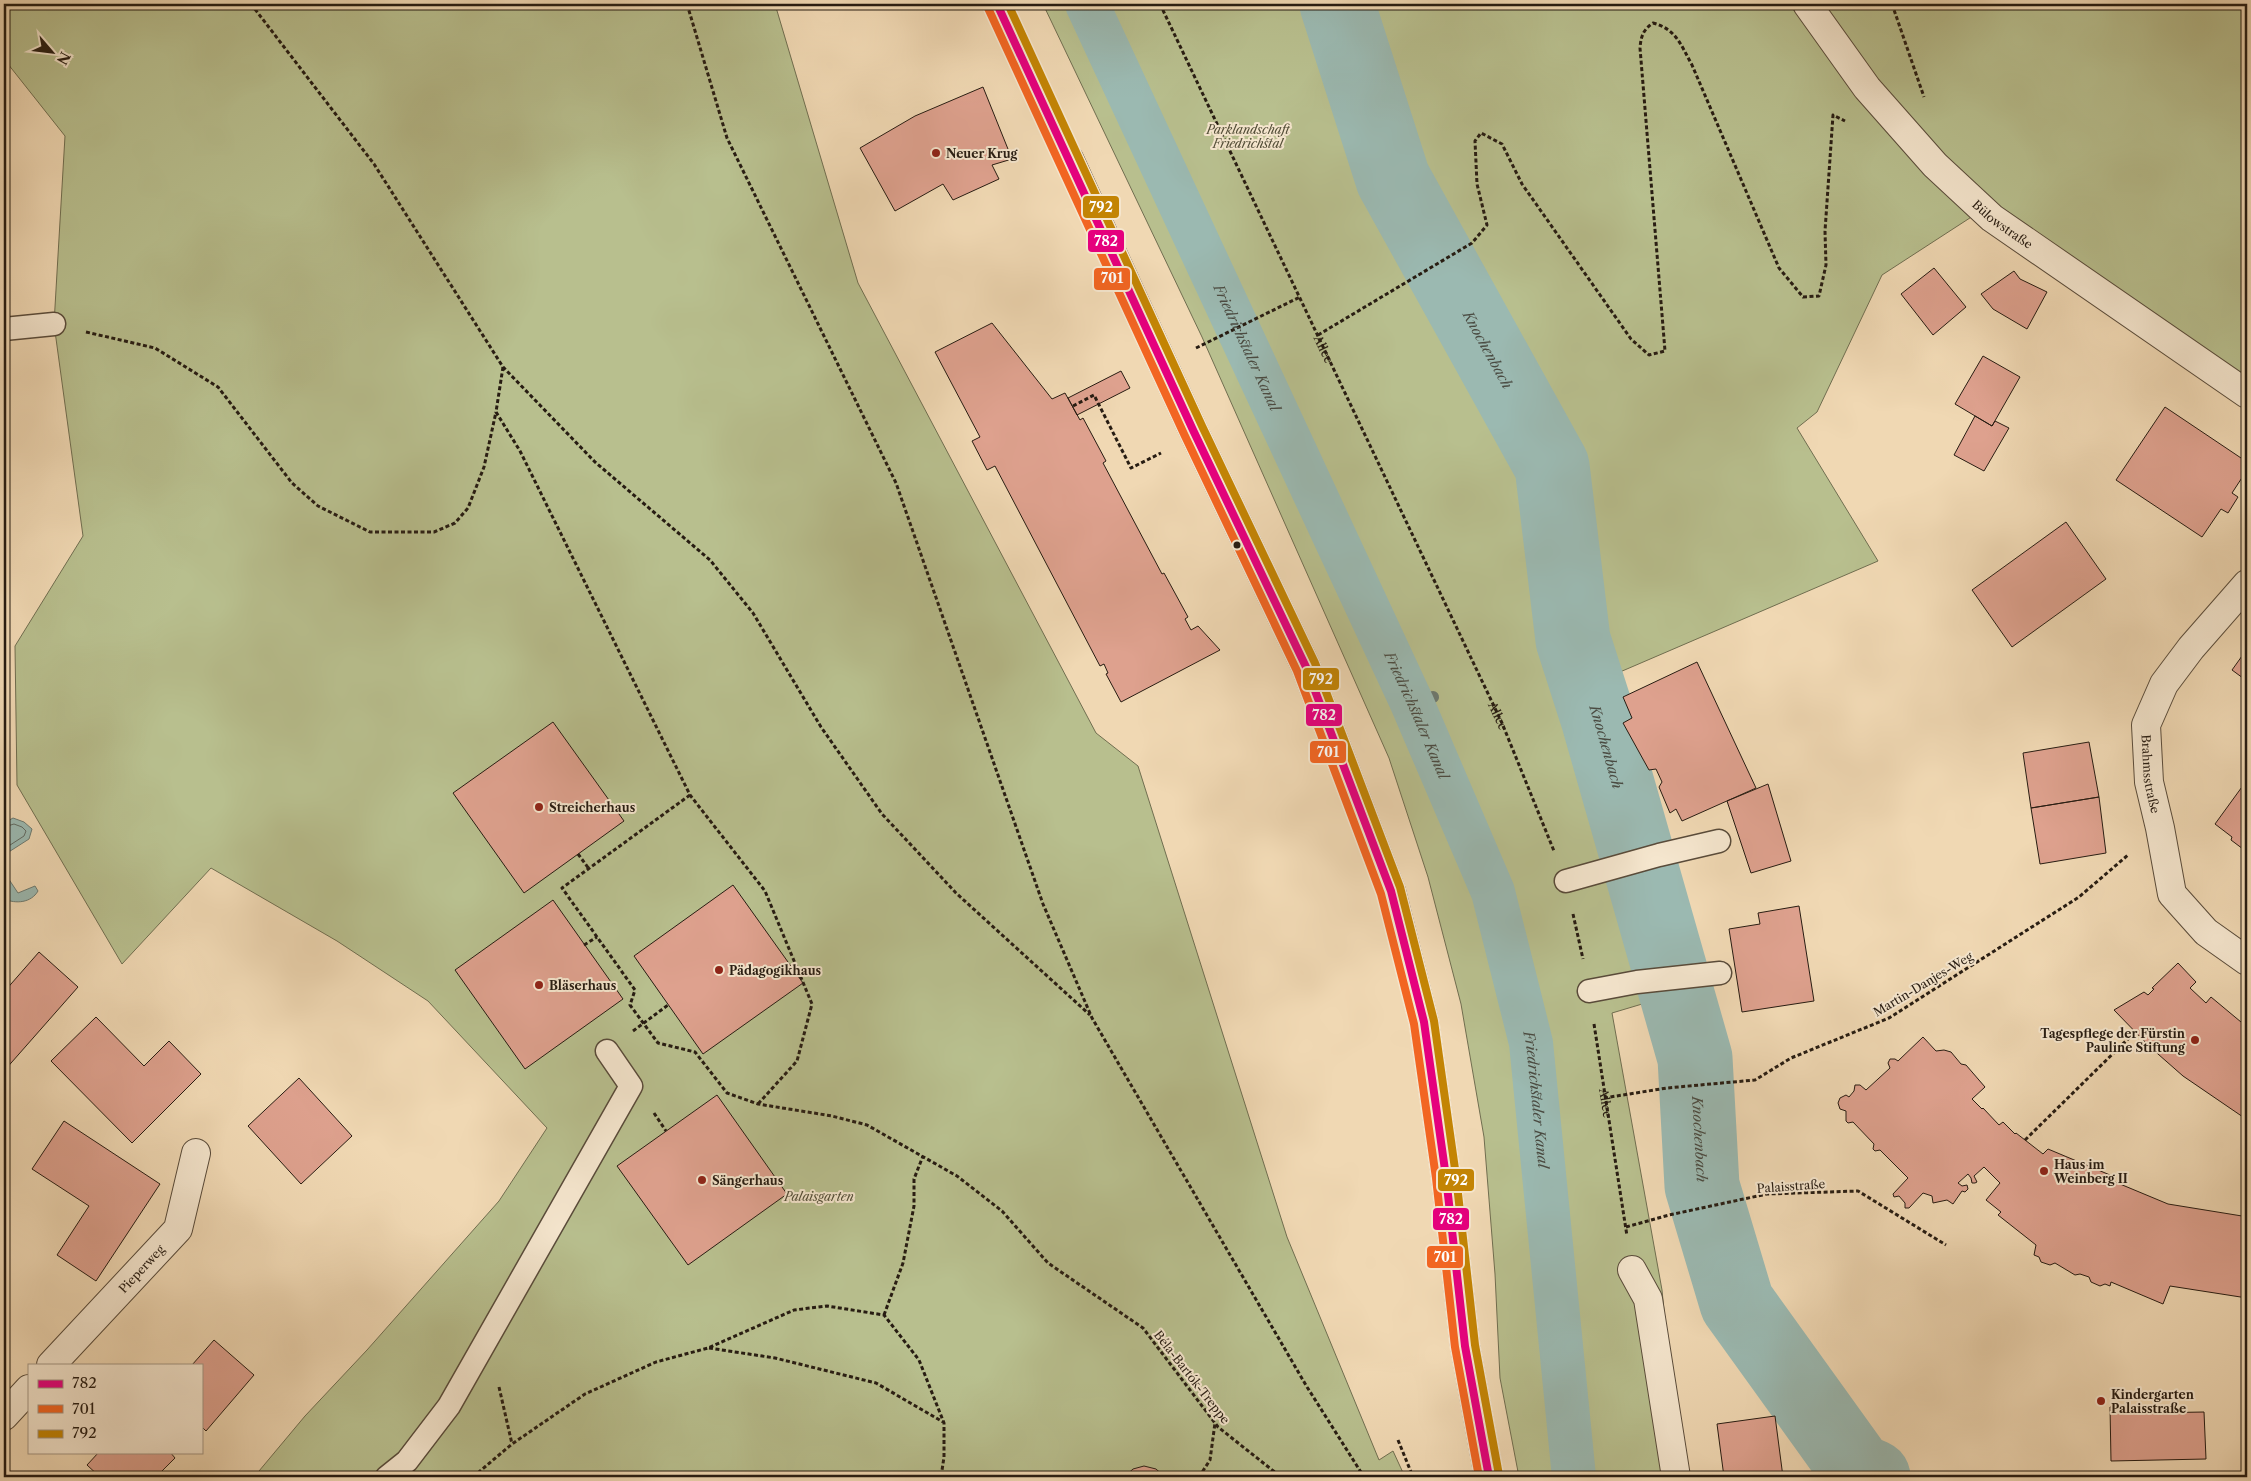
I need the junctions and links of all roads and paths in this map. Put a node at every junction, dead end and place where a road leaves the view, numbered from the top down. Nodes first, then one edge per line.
1 (251, 4) edge
2 (687, 4) edge
3 (1160, 4) edge
4 (1807, 4) edge
5 (1892, 4) edge
6 (1924, 100) dead end
7 (1833, 115) dead end
8 (1069, 159) dead end
9 (1300, 297) junction
10 (54, 324) joint
11 (4, 329) edge
12 (1318, 334) junction
13 (1195, 348) dead end
14 (503, 367) junction
15 (2247, 394) edge
16 (1073, 406) dead end
17 (496, 412) junction
18 (1161, 453) dead end
19 (2247, 584) edge
20 (690, 795) junction
21 (2160, 828) junction
22 (1719, 841) dead end
23 (578, 854) dead end
24 (589, 869) junction
25 (1566, 881) junction
26 (596, 937) junction
27 (584, 945) dead end
28 (2247, 961) edge
29 (1720, 973) dead end
30 (1589, 991) junction
31 (668, 1006) dead end
32 (1092, 1018) junction
33 (643, 1024) junction
34 (2135, 1032) dead end
35 (630, 1034) dead end
36 (607, 1051) dead end
37 (1604, 1098) junction
38 (758, 1104) junction
39 (654, 1112) dead end
40 (666, 1131) dead end
41 (2025, 1140) dead end
42 (196, 1153) dead end
43 (923, 1156) junction
44 (1626, 1227) junction
45 (1946, 1245) dead end
46 (1632, 1270) joint
47 (884, 1316) junction
48 (487, 1340) junction
49 (708, 1348) junction
50 (53, 1364) edge
51 (28, 1390) edge
52 (4, 1416) edge
53 (944, 1423) junction
54 (1215, 1423) junction
55 (1398, 1440) dead end
56 (512, 1444) junction
57 (387, 1477) edge
58 (473, 1477) edge
59 (941, 1477) edge
60 (1199, 1477) edge
61 (1281, 1477) edge
62 (1364, 1477) edge
63 (1413, 1477) edge
64 (1489, 1477) edge
65 (1676, 1477) edge

1 - 14 path
2 - 32 path
3 - 9 path, Allee
4 - 15 street, Bülowstraße
5 - 6 path
7 - 12 path
8 - 64 street
9 - 12 path, Allee
9 - 13 path
10 - 11 lane
10 - 17 path
12 - 25 path, Allee
14 - 17 path
14 - 32 path
16 - 18 path
17 - 20 path
19 - 21 street, Brahmsstraße
20 - 24 path
20 - 38 path
21 - 28 street, Brahmsstraße
21 - 37 path, Martin-Danjes-Weg
22 - 25 lane
23 - 24 path
24 - 26 path
25 - 30 path, Allee
26 - 27 path
26 - 33 path, Béla-Bartók-Treppe
29 - 30 lane
30 - 37 path, Allee
31 - 33 path
32 - 62 path
33 - 35 path
33 - 38 path, Béla-Bartók-Treppe
34 - 41 path
36 - 48 lane
37 - 44 path, Allee
38 - 43 path, Béla-Bartók-Treppe
39 - 40 path
42 - 50 street, Pieperweg
43 - 47 path
43 - 54 path, Béla-Bartók-Treppe
44 - 45 path, Palaisstraße
44 - 46 path, Allee
46 - 65 street
47 - 49 path
47 - 53 path
48 - 56 path
48 - 57 lane
49 - 53 path
49 - 56 path
51 - 52 street
53 - 59 path
54 - 60 path
54 - 61 path, Béla-Bartók-Treppe
55 - 63 path
56 - 58 path

